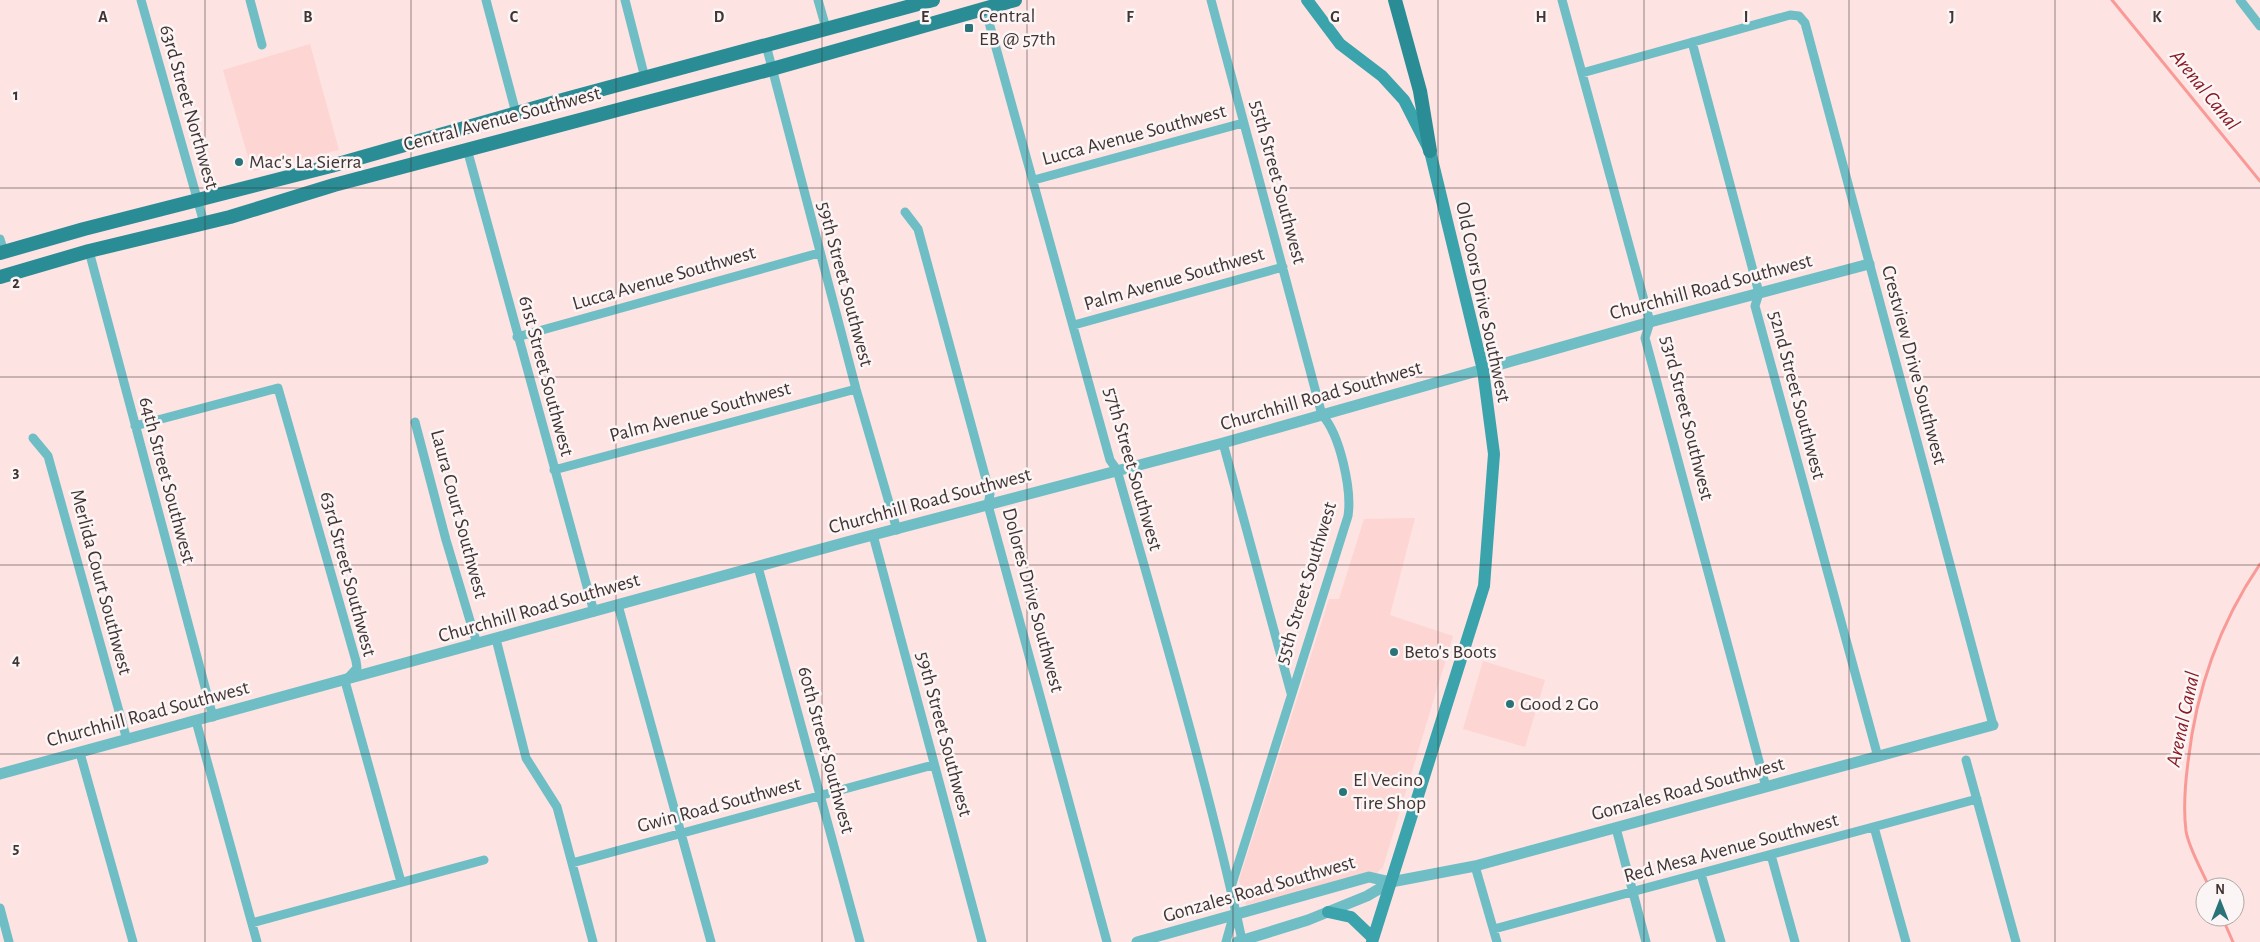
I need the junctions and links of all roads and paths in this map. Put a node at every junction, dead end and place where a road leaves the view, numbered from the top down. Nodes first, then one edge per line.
1 (141, 0) edge
2 (250, 0) edge
3 (486, 0) edge
4 (626, 0) edge
5 (818, 0) edge
6 (933, 0) edge
7 (1015, 0) edge
8 (1211, 0) edge
9 (1307, 0) edge
10 (1395, 0) edge
11 (1562, 0) edge
12 (2240, 0) edge
13 (985, 8) junction
14 (2260, 26) edge
15 (826, 28) junction
16 (1692, 42) junction
17 (262, 45) dead end
18 (766, 45) junction
19 (772, 69) junction
20 (1582, 73) junction
21 (645, 78) junction
22 (516, 113) junction
23 (1243, 123) junction
24 (467, 149) junction
25 (1430, 151) junction
26 (1034, 180) junction
27 (197, 199) junction
28 (905, 212) dead end
29 (204, 223) junction
30 (1, 248) edge
31 (89, 251) junction
32 (819, 253) junction
33 (1869, 264) junction
34 (1283, 267) junction
35 (0, 277) edge
36 (1758, 293) junction
37 (1650, 322) junction
38 (1074, 325) junction
39 (517, 337) junction
40 (1483, 370) junction
41 (856, 389) junction
42 (1322, 415) junction
43 (415, 422) dead end
44 (134, 426) junction
45 (33, 438) dead end
46 (1223, 443) junction
47 (554, 470) junction
48 (1117, 470) junction
49 (988, 504) junction
50 (897, 530) junction
51 (873, 535) junction
52 (758, 567) junction
53 (618, 605) junction
54 (594, 612) junction
55 (496, 639) junction
56 (477, 644) junction
57 (345, 681) junction
58 (1291, 693) junction
59 (213, 717) junction
60 (196, 722) junction
61 (1993, 725) joint
62 (127, 740) junction
63 (80, 753) junction
64 (1878, 757) junction
65 (1966, 760) dead end
66 (933, 765) junction
67 (0, 774) edge
68 (1766, 787) junction
69 (821, 796) junction
70 (1977, 799) junction
71 (1874, 827) junction
72 (1616, 828) junction
73 (682, 834) junction
74 (1771, 855) junction
75 (484, 860) dead end
76 (572, 863) junction
77 (1475, 866) junction
78 (1701, 874) junction
79 (401, 882) junction
80 (1392, 882) junction
81 (1231, 887) junction
82 (1633, 892) junction
83 (0, 908) edge
84 (1328, 912) junction
85 (1235, 916) junction
86 (252, 923) junction
87 (1494, 929) junction
88 (1372, 940) edge
89 (1240, 941) edge
90 (9, 942) edge
91 (133, 942) edge
92 (257, 942) edge
93 (593, 942) edge
94 (711, 942) edge
95 (860, 942) edge
96 (982, 942) edge
97 (1107, 942) edge
98 (1137, 942) edge
99 (1226, 942) edge
100 (1497, 942) edge
101 (1646, 942) edge
102 (1721, 942) edge
103 (1794, 942) edge
104 (1906, 942) edge
105 (2016, 942) edge

1 - 27 street, 63rd Street Northwest
2 - 17 street
3 - 22 street
4 - 21 street
5 - 15 street
6 - 15 main road
7 - 13 main road, Central Avenue Southwest
8 - 23 street, 55th Street Southwest
9 - 25 main road, Old Coors Drive Southwest
10 - 25 main road
11 - 20 street, 53rd Street Southwest
12 - 14 street
13 - 19 main road, Central Avenue Southwest
13 - 26 street, 57th Street Southwest
15 - 18 main road
16 - 20 street
16 - 33 street, Crestview Drive Southwest
16 - 36 street, 52nd Street Southwest
18 - 19 street, 59th Street Southwest
18 - 21 main road
19 - 24 main road, Central Avenue Southwest
19 - 32 street, 59th Street Southwest
20 - 37 street, 53rd Street Southwest
21 - 22 main road
22 - 27 main road
23 - 26 street, Lucca Avenue Southwest
23 - 34 street, 55th Street Southwest
24 - 29 main road, Central Avenue Southwest
24 - 39 street, 61st Street Southwest
25 - 40 main road, Old Coors Drive Southwest
26 - 38 street, 57th Street Southwest
27 - 29 street, 63rd Street Northwest
27 - 30 main road
28 - 49 street, Dolores Drive Southwest
29 - 31 main road, Central Avenue Southwest
31 - 35 main road, Central Avenue Southwest
31 - 44 street, 64th Street Southwest
32 - 39 street, Lucca Avenue Southwest
32 - 41 street, 59th Street Southwest
33 - 36 street, Churchhill Road Southwest
33 - 61 street, Crestview Drive Southwest
34 - 38 street, Palm Avenue Southwest
34 - 42 street, 55th Street Southwest
36 - 37 street, Churchhill Road Southwest
36 - 64 street, 52nd Street Southwest
37 - 40 street, Churchhill Road Southwest
37 - 68 street, 53rd Street Southwest
38 - 48 street, 57th Street Southwest
39 - 47 street, 61st Street Southwest
40 - 42 street, Churchhill Road Southwest
40 - 80 main road, Old Coors Drive Southwest
41 - 47 street, Palm Avenue Southwest
41 - 50 street, 59th Street Southwest
42 - 46 street, Churchhill Road Southwest
42 - 58 street, 55th Street Southwest
43 - 56 street, Laura Court Southwest
44 - 57 street, 63rd Street Southwest
44 - 59 street, 64th Street Southwest
45 - 62 street, Merlida Court Southwest
46 - 48 street, Churchhill Road Southwest
46 - 58 street
47 - 54 street, 61st Street Southwest
48 - 49 street, Churchhill Road Southwest
48 - 81 street, 57th Street Southwest
49 - 50 street, Churchhill Road Southwest
49 - 97 street, Dolores Drive Southwest
50 - 51 street, Churchhill Road Southwest
51 - 52 street, Churchhill Road Southwest
51 - 66 street, 59th Street Southwest
52 - 53 street, Churchhill Road Southwest
52 - 69 street, 60th Street Southwest
53 - 54 street, Churchhill Road Southwest
53 - 73 street
54 - 55 street, Churchhill Road Southwest
55 - 56 street, Churchhill Road Southwest
55 - 76 street
56 - 57 street, Churchhill Road Southwest
57 - 59 street, Churchhill Road Southwest
57 - 79 street, 63rd Street Southwest
58 - 81 street, 55th Street Southwest
59 - 60 street, Churchhill Road Southwest
60 - 62 street, Churchhill Road Southwest
60 - 86 street
61 - 64 street, Gonzales Road Southwest
62 - 63 street, Churchhill Road Southwest
63 - 67 street, Churchhill Road Southwest
63 - 91 street
64 - 68 street, Gonzales Road Southwest
65 - 70 street
66 - 69 street, Gwin Road Southwest
66 - 96 street, 59th Street Southwest
68 - 72 street, Gonzales Road Southwest
69 - 73 street, Gwin Road Southwest
69 - 95 street, 60th Street Southwest
70 - 71 street, Red Mesa Avenue Southwest
70 - 105 street
71 - 74 street, Red Mesa Avenue Southwest
71 - 104 street
72 - 77 street, Gonzales Road Southwest
72 - 82 street
73 - 76 street, Gwin Road Southwest
73 - 94 street
74 - 78 street, Red Mesa Avenue Southwest
74 - 103 street
75 - 79 street
76 - 93 street
77 - 80 street, Gonzales Road Southwest
77 - 87 street
78 - 82 street, Red Mesa Avenue Southwest
78 - 102 street
79 - 86 street
80 - 84 street, Gonzales Road Southwest
80 - 85 street, Gonzales Road Southwest
80 - 88 main road, Old Coors Drive Southwest
81 - 85 street, 57th Street Southwest
82 - 87 street, Red Mesa Avenue Southwest
82 - 101 street
83 - 90 street
84 - 88 main road
84 - 89 street, Gonzales Road Southwest
85 - 89 street, 57th Street Southwest
85 - 98 street, Gonzales Road Southwest
85 - 99 street
86 - 92 street
87 - 100 street

